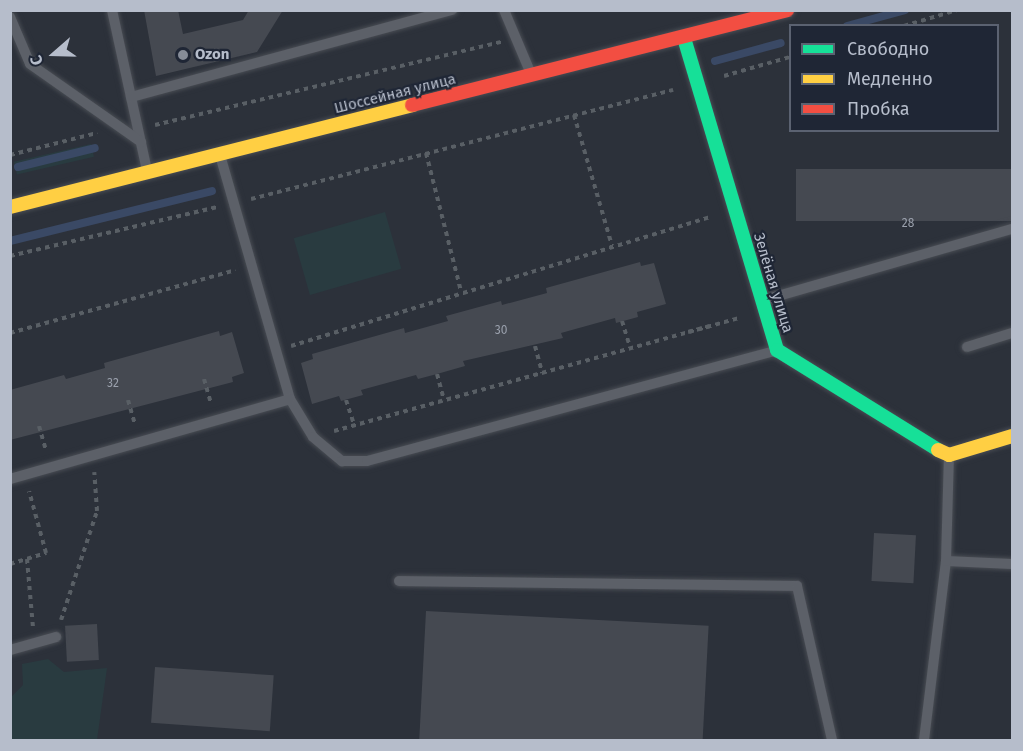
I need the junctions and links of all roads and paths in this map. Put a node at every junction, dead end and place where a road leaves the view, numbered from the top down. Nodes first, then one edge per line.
1 (112, 10) edge
2 (452, 10) edge
3 (504, 10) edge
4 (787, 10) edge
5 (957, 10) edge
6 (10, 17) edge
7 (911, 24) edge
8 (516, 38) junction
9 (684, 38) junction
10 (789, 57) edge
11 (533, 78) junction
12 (697, 83) junction
13 (131, 97) junction
14 (574, 115) junction
15 (137, 127) junction
16 (123, 129) junction
17 (141, 142) junction
18 (426, 153) junction
19 (220, 154) junction
20 (10, 155) edge
21 (147, 171) junction
22 (234, 203) junction
23 (10, 207) edge
24 (734, 210) junction
25 (1012, 229) edge
26 (612, 246) junction
27 (10, 256) edge
28 (250, 266) junction
29 (461, 291) junction
30 (762, 306) junction
31 (622, 321) dead end
32 (10, 333) edge
33 (1012, 333) edge
34 (535, 346) dead end
35 (967, 347) dead end
36 (630, 348) junction
37 (777, 350) junction
38 (276, 351) junction
39 (542, 373) junction
40 (437, 374) dead end
41 (204, 379) dead end
42 (290, 399) junction
43 (128, 400) dead end
44 (346, 400) dead end
45 (444, 400) junction
46 (212, 407) dead end
47 (354, 425) junction
48 (39, 426) dead end
49 (136, 429) dead end
50 (1012, 436) edge
51 (313, 437) junction
52 (47, 454) dead end
53 (949, 454) junction
54 (92, 456) junction
55 (24, 475) junction
56 (10, 479) edge
57 (27, 559) junction
58 (946, 561) junction
59 (10, 564) edge
60 (1012, 564) edge
61 (399, 580) dead end
62 (56, 637) joint
63 (34, 643) junction
64 (10, 650) edge
65 (832, 741) edge
66 (924, 741) edge

1 - 13 lane
2 - 13 lane
3 - 8 lane
4 - 9 main road, Шоссейная улица
5 - 7 path
6 - 16 lane
8 - 11 lane
8 - 15 path
9 - 11 main road, Шоссейная улица
9 - 12 main road, Зелёная улица
10 - 12 path
11 - 19 main road, Шоссейная улица
12 - 14 path
12 - 24 main road, Зелёная улица
13 - 15 lane
14 - 18 path
14 - 26 path
15 - 17 lane
16 - 17 lane
16 - 20 path
17 - 21 lane
18 - 22 path
18 - 29 path
19 - 21 main road, Шоссейная улица
19 - 22 lane
21 - 23 main road, Шоссейная улица
22 - 27 path
22 - 28 lane
24 - 26 path
24 - 30 main road, Зелёная улица
25 - 30 lane
26 - 29 path
28 - 32 path
28 - 38 lane
29 - 38 path
30 - 36 path
30 - 37 main road, Зелёная улица
31 - 36 path
33 - 35 lane
34 - 39 path
36 - 39 path
37 - 51 lane
37 - 53 main road, Зелёная улица
38 - 42 lane
39 - 45 path
40 - 45 path
41 - 46 path
42 - 51 lane
42 - 54 lane
43 - 49 path
44 - 47 path
45 - 47 path
47 - 51 path
48 - 52 path
50 - 53 main road
53 - 58 lane
54 - 55 lane
54 - 62 path
55 - 56 lane
55 - 57 path
57 - 59 path
57 - 63 path
58 - 60 lane
58 - 66 lane
61 - 65 lane
62 - 63 lane
63 - 64 lane

